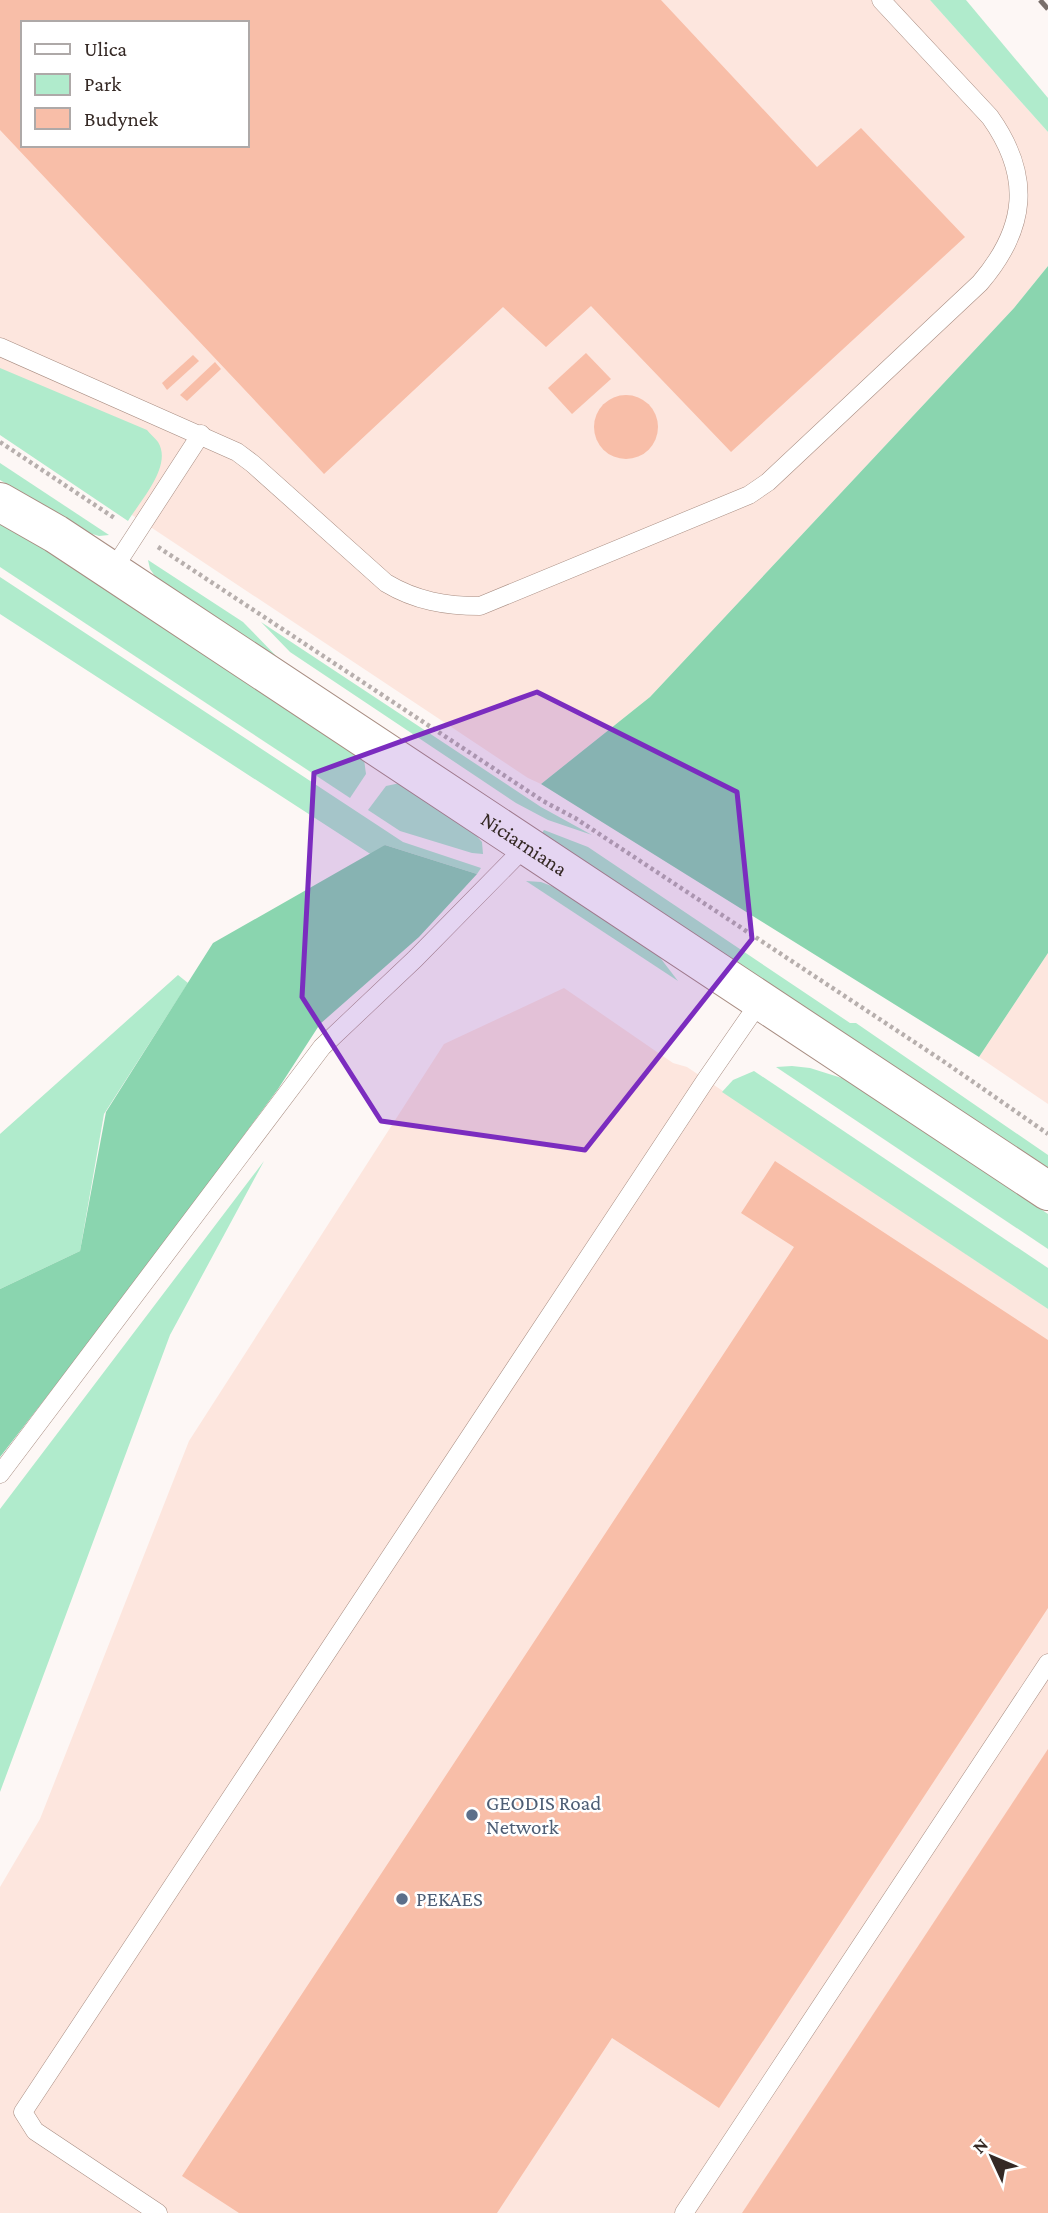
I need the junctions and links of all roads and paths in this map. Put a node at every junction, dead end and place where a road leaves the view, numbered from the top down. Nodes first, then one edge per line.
1 (881, 0) edge
2 (0, 346) edge
3 (201, 434) junction
4 (0, 442) edge
5 (0, 502) edge
6 (136, 533) junction
7 (112, 571) junction
8 (527, 845) junction
9 (761, 1000) junction
10 (1048, 1135) edge
11 (1048, 1191) edge
12 (0, 1474) edge
13 (1048, 1663) edge
14 (158, 2213) edge
15 (684, 2213) edge

1 - 3 lane
2 - 3 lane
3 - 6 lane
4 - 6 path
5 - 7 street, Niciarniana
6 - 7 lane
6 - 10 path
7 - 8 street, Niciarniana
8 - 9 street, Niciarniana
8 - 12 lane
9 - 11 street, Niciarniana
9 - 14 lane
13 - 15 lane

